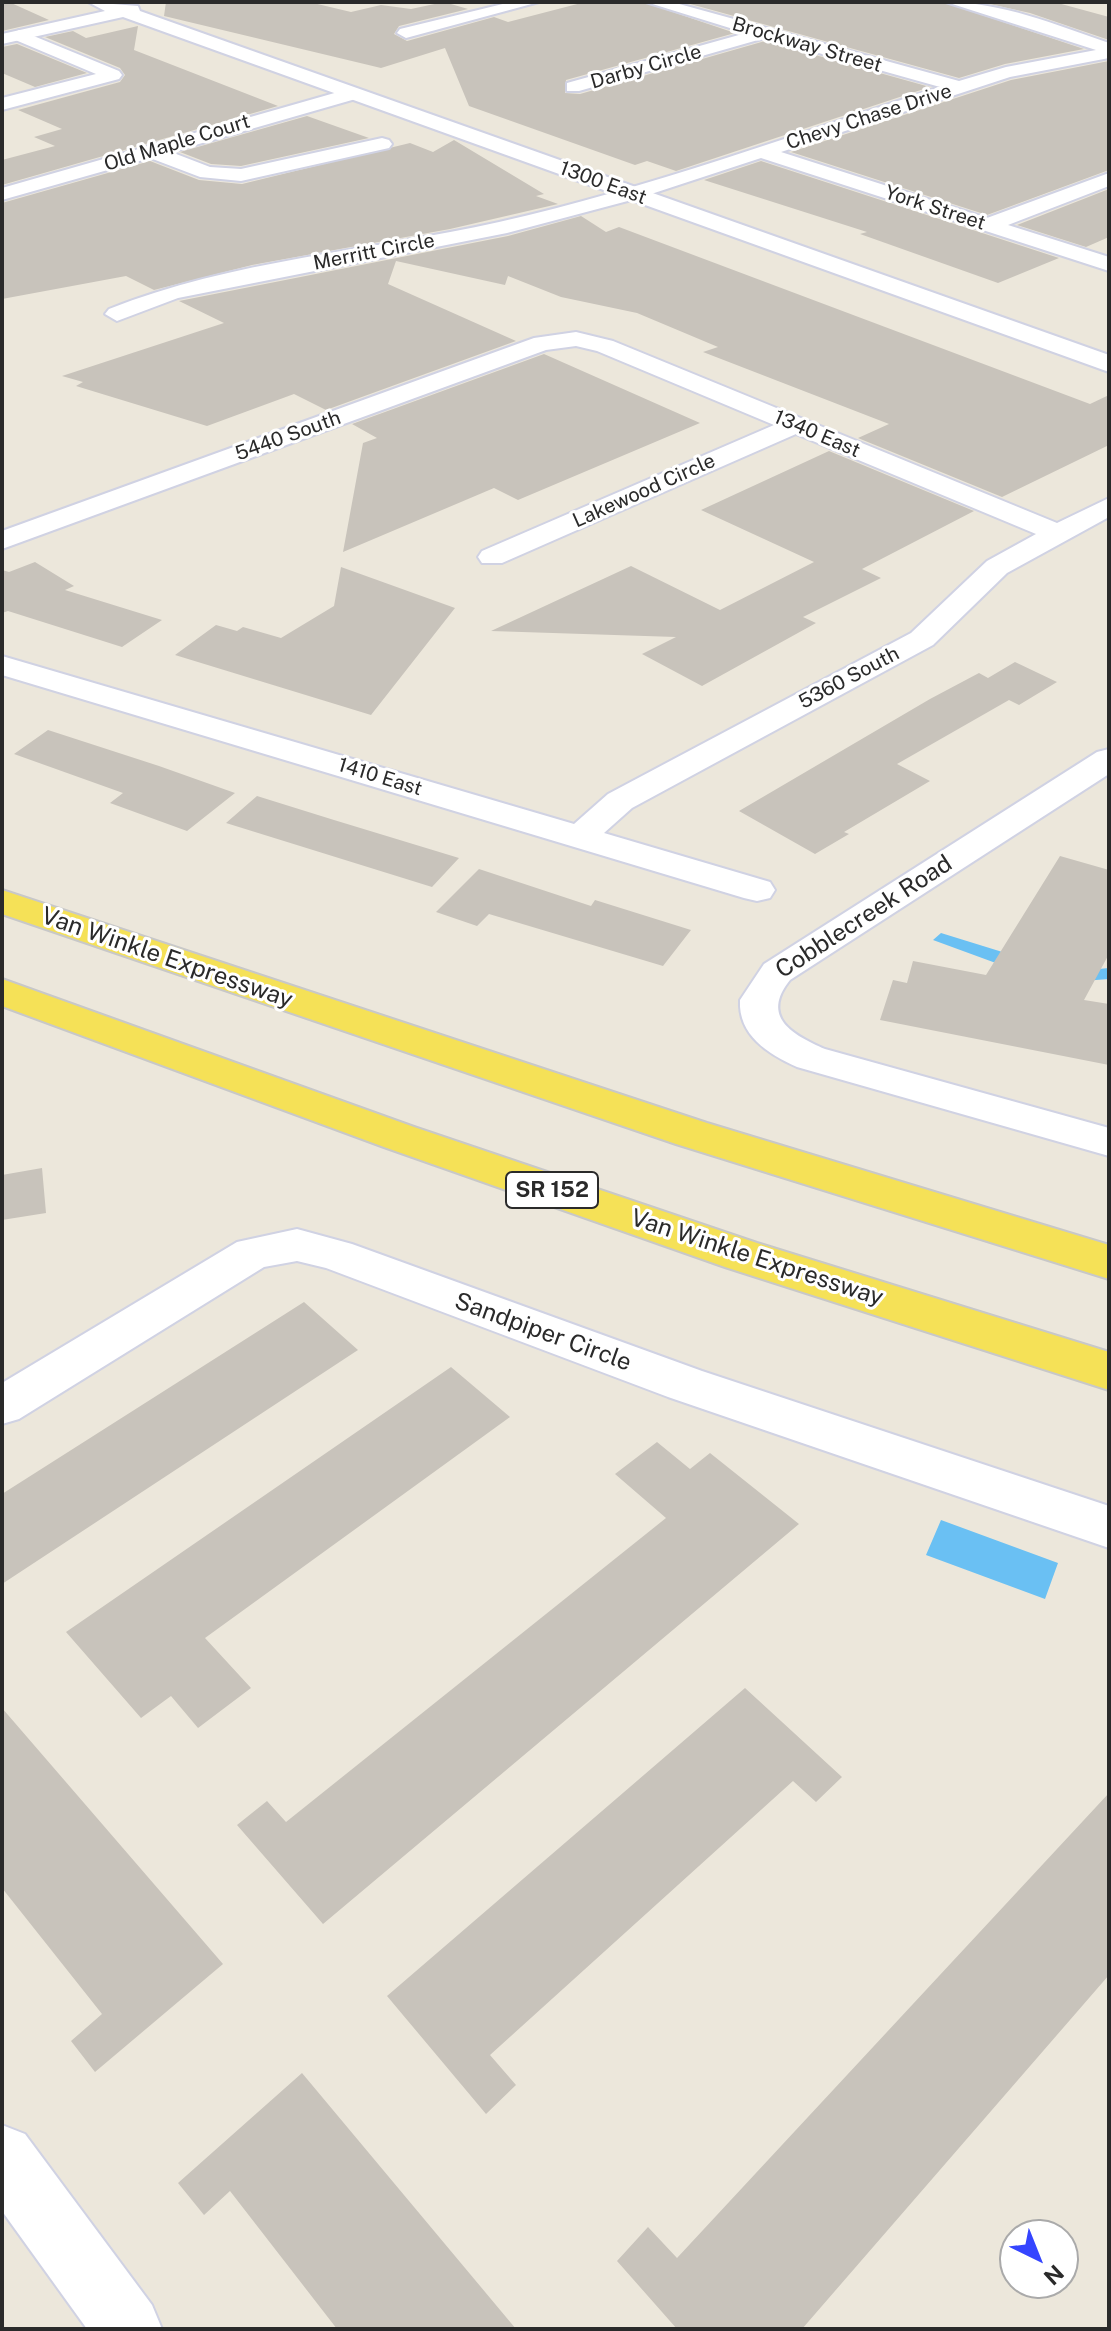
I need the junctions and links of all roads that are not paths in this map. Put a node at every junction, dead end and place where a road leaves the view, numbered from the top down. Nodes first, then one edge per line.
1 (97, 2) edge
2 (531, 2) edge
3 (654, 2) edge
4 (954, 2) edge
5 (163, 4) edge
6 (125, 12) junction
7 (406, 33) dead end
8 (765, 33) junction
9 (11, 37) edge
10 (1109, 51) edge
11 (573, 87) dead end
12 (959, 87) junction
13 (352, 94) junction
14 (2, 104) edge
15 (382, 144) dead end
16 (153, 152) junction
17 (761, 152) junction
18 (1109, 179) edge
19 (2, 194) edge
20 (632, 194) junction
21 (988, 225) junction
22 (1109, 264) edge
23 (117, 314) dead end
24 (576, 339) joint
25 (1109, 364) edge
26 (796, 425) junction
27 (1109, 506) edge
28 (1057, 533) junction
29 (2, 541) edge
30 (492, 557) dead end
31 (2, 665) edge
32 (1109, 759) edge
33 (579, 838) junction
34 (757, 890) dead end
35 (2, 901) edge
36 (2, 992) edge
37 (1109, 1142) edge
38 (1109, 1262) edge
39 (1109, 1371) edge
40 (2, 1406) edge
41 (1109, 1527) edge
42 (2, 2157) edge
43 (128, 2329) edge

1 - 6 main road, 1300 East
2 - 7 street
3 - 8 street, Brockway Street
4 - 10 street
5 - 6 main road
6 - 9 main road
6 - 13 main road, 1300 East
8 - 11 street, Darby Circle
8 - 12 street, Brockway Street
9 - 14 street
10 - 12 street, Chevy Chase Drive
12 - 17 street, Chevy Chase Drive
13 - 16 street, Old Maple Court
13 - 20 main road, 1300 East
15 - 16 street
16 - 19 street, Old Maple Court
17 - 20 street, Chevy Chase Drive
17 - 21 street, York Street
18 - 21 street
20 - 23 street, Merritt Circle
20 - 25 main road, 1300 East
21 - 22 street, York Street
24 - 26 street, 1340 East
24 - 29 street, 5440 South
26 - 28 street, 1340 East
26 - 30 street, Lakewood Circle
27 - 28 street, 5360 South
28 - 33 street, 5360 South
31 - 33 street, 1410 East
32 - 37 street, Cobblecreek Road
33 - 34 street, 1410 East
35 - 38 main road, Van Winkle Expressway
36 - 39 main road, Van Winkle Expressway / SR 152
40 - 41 street, Sandpiper Circle
42 - 43 street

